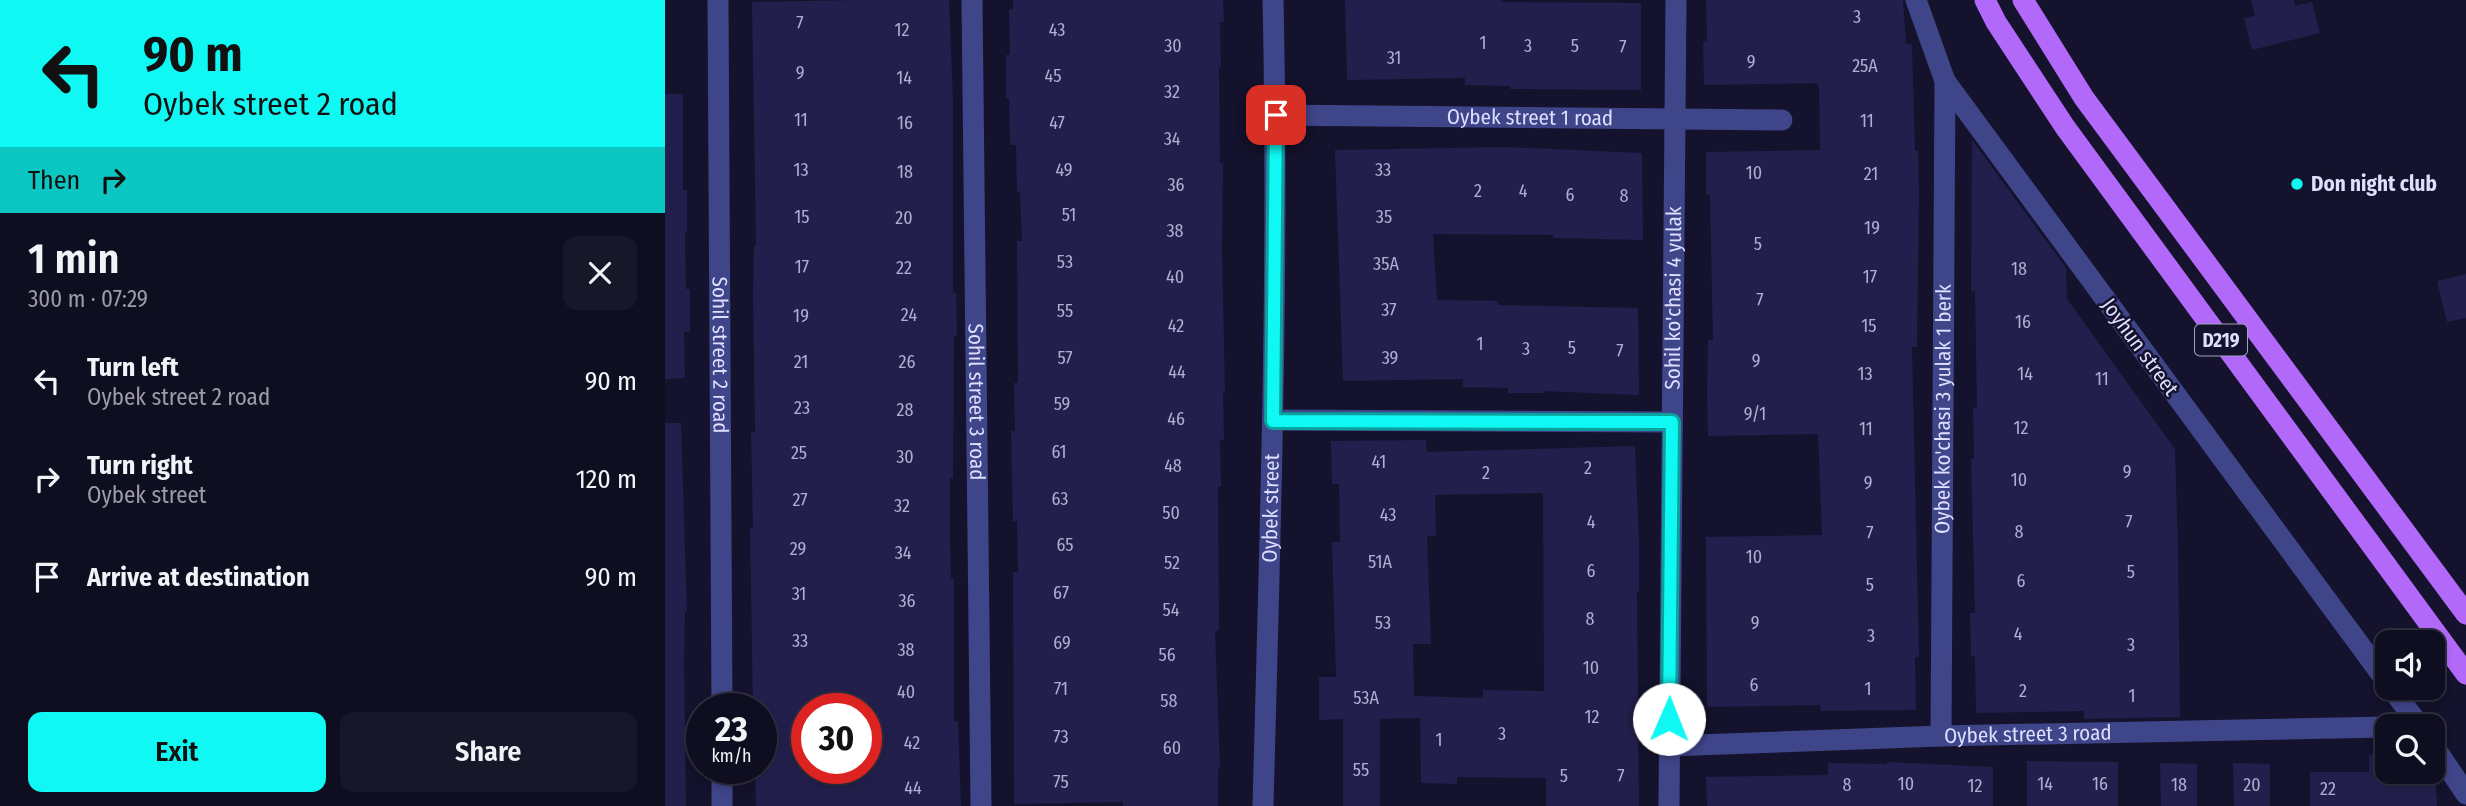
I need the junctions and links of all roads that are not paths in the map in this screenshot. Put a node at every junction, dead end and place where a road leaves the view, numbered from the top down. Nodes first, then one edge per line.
1 (718, 0) edge
2 (972, 0) edge
3 (1273, 0) edge
4 (1676, 0) edge
5 (1916, 0) edge
6 (1985, 0) edge
7 (2023, 0) edge
8 (1945, 81) junction
9 (1276, 115) junction
10 (1677, 119) junction
11 (1782, 120) dead end
12 (1273, 421) junction
13 (1672, 422) junction
14 (2466, 614) edge
15 (2375, 666) edge
16 (2466, 674) edge
17 (722, 693) edge
18 (2400, 700) edge
19 (2411, 714) edge
20 (2375, 727) edge
21 (1941, 736) junction
22 (1669, 746) junction
23 (2445, 763) edge
24 (722, 784) edge
25 (2466, 794) edge
26 (722, 806) edge
27 (981, 806) edge
28 (1263, 806) edge
29 (1669, 806) edge

1 - 17 street, Sohil street 2 road
2 - 27 street, Sohil street 3 road
3 - 9 street, Oybek street
4 - 10 street, Sohil ko'chasi 4 yulak
5 - 8 street, Joyhun street
6 - 16 main road, D219
7 - 14 main road, D219
8 - 15 street, Joyhun street
8 - 21 street, Oybek ko'chasi 3 yulak 1 berk
9 - 10 street, Oybek street 1 road
9 - 12 street, Oybek street
10 - 11 street, Oybek street 1 road
10 - 13 street, Sohil ko'chasi 4 yulak
12 - 13 street
12 - 28 street, Oybek street
13 - 22 street, Sohil ko'chasi 4 yulak
18 - 19 street
20 - 21 street, Oybek street 3 road
21 - 22 street, Oybek street 3 road
22 - 29 street, Sohil ko'chasi 4 yulak
23 - 25 street
24 - 26 street

